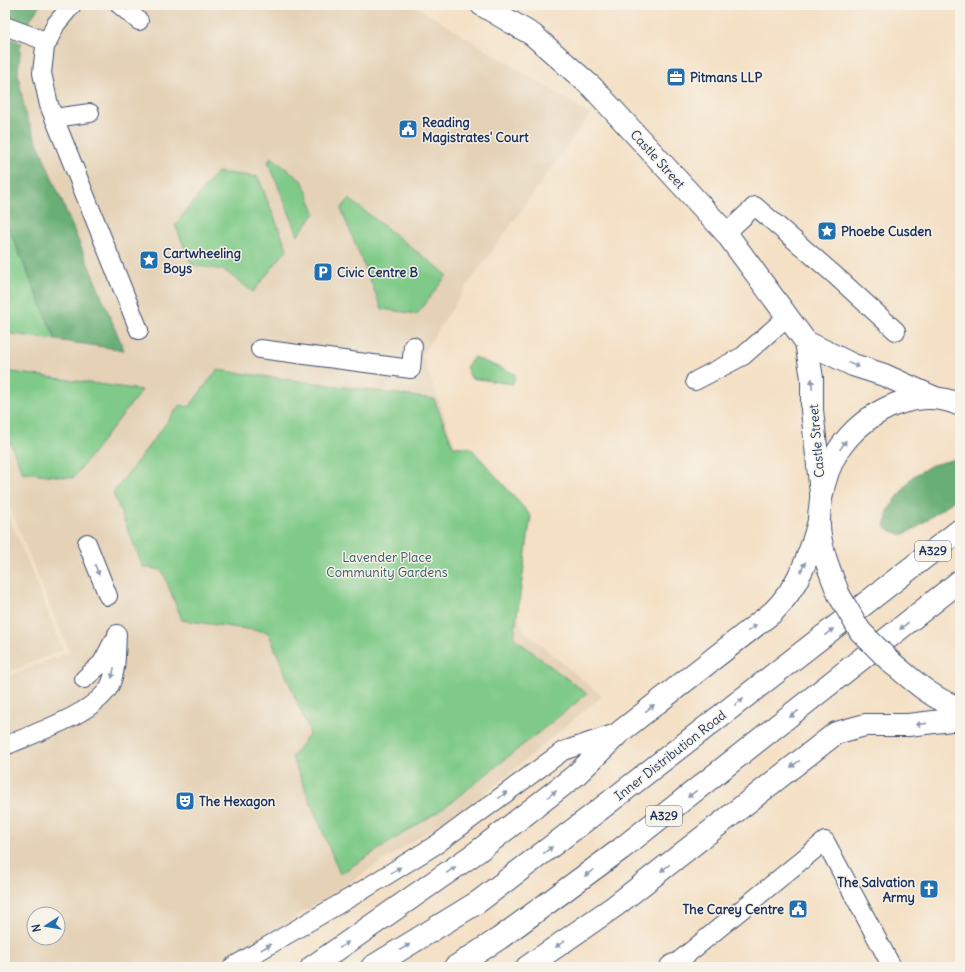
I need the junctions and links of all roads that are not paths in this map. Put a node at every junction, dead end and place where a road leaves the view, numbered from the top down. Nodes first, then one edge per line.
1 (72, 5) edge
2 (120, 5) edge
3 (482, 5) edge
4 (140, 21) dead end
5 (5, 26) edge
6 (48, 42) junction
7 (90, 113) dead end
8 (54, 118) junction
9 (726, 233) junction
10 (787, 317) junction
11 (139, 330) dead end
12 (896, 331) dead end
13 (806, 342) junction
14 (413, 346) dead end
15 (260, 349) dead end
16 (695, 380) dead end
17 (952, 402) edge
18 (821, 493) junction
19 (819, 521) junction
20 (960, 530) edge
21 (87, 543) dead end
22 (960, 581) edge
23 (108, 596) dead end
24 (84, 679) dead end
25 (960, 708) edge
26 (960, 719) edge
27 (620, 732) junction
28 (5, 746) edge
29 (673, 966) edge
30 (232, 967) edge
31 (312, 967) edge
32 (372, 967) edge
33 (455, 967) edge
34 (527, 967) edge
35 (892, 967) edge

1 - 6 lane
2 - 4 lane
3 - 9 main road, Castle Street
5 - 6 lane
6 - 8 lane
7 - 8 lane
8 - 11 lane
9 - 10 main road, Castle Street
9 - 12 lane
10 - 13 main road, Castle Street
10 - 16 lane
13 -> 17 main road, Castle Street
18 -> 13 main road, Castle Street
14 - 15 lane
18 -> 17 main road
18 - 19 main road
19 - 25 main road, bridge
27 -> 19 main road
32 -> 20 main road, Inner Distribution Road / A329
21 -> 23 lane
22 -> 33 main road, A329
24 -> 28 lane
26 -> 34 main road
30 -> 27 lane
31 -> 27 main road
29 - 35 lane

